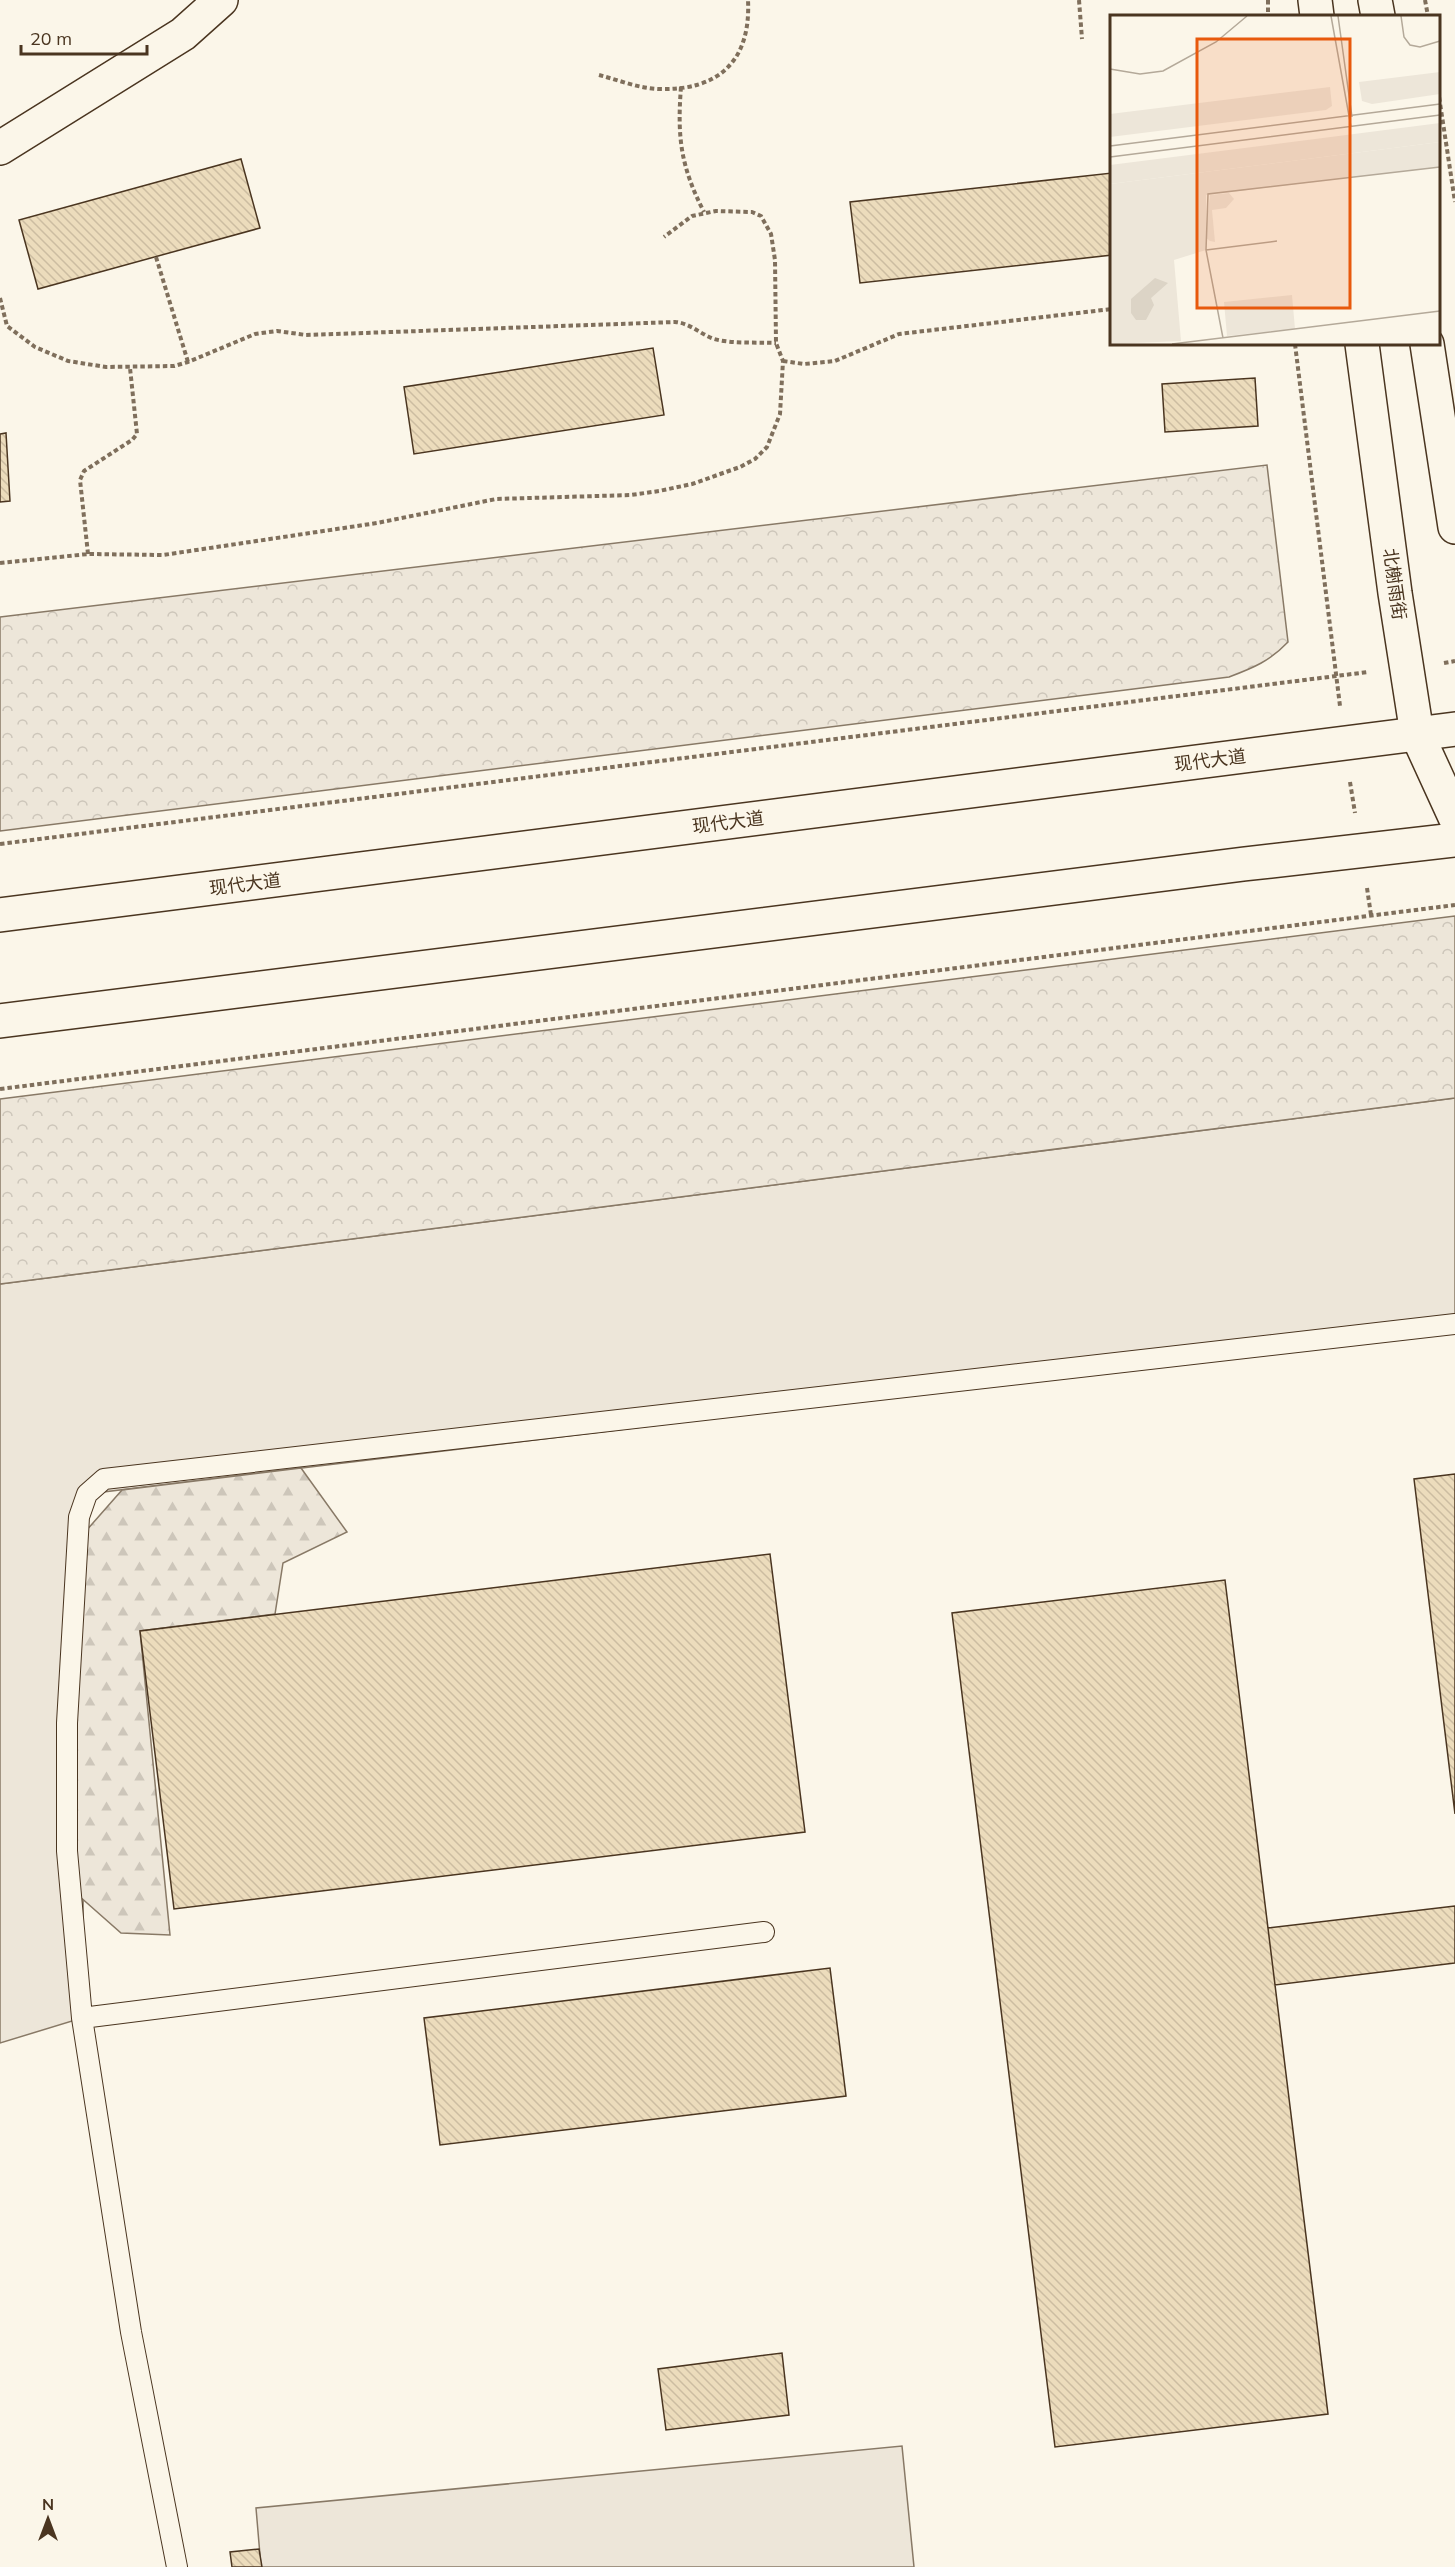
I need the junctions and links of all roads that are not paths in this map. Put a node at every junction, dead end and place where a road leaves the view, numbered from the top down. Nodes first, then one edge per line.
1 (221, 0) edge
2 (1315, 0) edge
3 (1375, 0) edge
4 (1317, 15) edge
5 (1378, 15) edge
6 (0, 148) edge
7 (1362, 345) edge
8 (1427, 345) edge
9 (1455, 527) edge
10 (1455, 729) edge
11 (1418, 734) junction
12 (1455, 817) edge
13 (1455, 840) edge
14 (0, 915) edge
15 (0, 1021) edge
16 (1455, 1324) edge
17 (764, 1932) dead end
18 (82, 2018) junction
19 (177, 2567) edge

1 - 6 main road
2 - 4 main road
3 - 5 main road
7 - 11 main road, 北榭雨街
8 - 9 main road
10 - 11 main road, 现代大道
11 - 12 main road, 北榭雨街
11 - 14 main road, 现代大道
13 - 15 main road
16 - 18 lane
17 - 18 lane
18 - 19 lane

